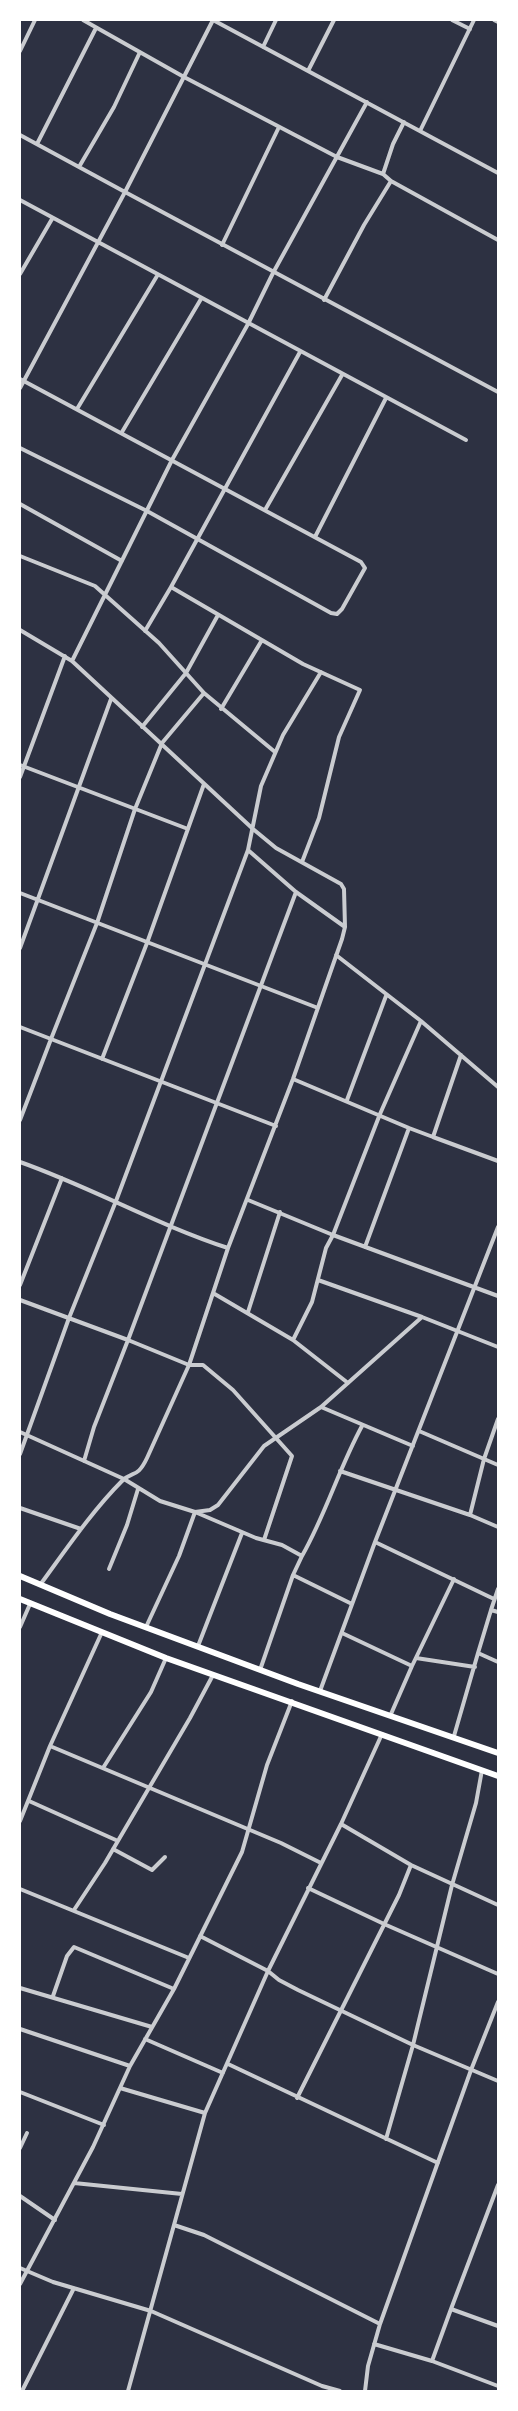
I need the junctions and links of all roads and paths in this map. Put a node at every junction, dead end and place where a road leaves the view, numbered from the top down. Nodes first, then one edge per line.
1 (35, 20) edge
2 (83, 20) edge
3 (213, 20) edge
4 (276, 20) edge
5 (334, 20) edge
6 (452, 20) edge
7 (474, 20) edge
8 (494, 20) edge
9 (498, 22) edge
10 (96, 28) junction
11 (470, 29) junction
12 (263, 47) junction
13 (20, 51) edge
14 (140, 52) junction
15 (308, 71) junction
16 (184, 77) junction
17 (367, 102) junction
18 (404, 122) junction
19 (279, 127) junction
20 (420, 131) junction
21 (20, 135) edge
22 (36, 144) junction
23 (337, 157) junction
24 (79, 167) junction
25 (498, 173) edge
26 (383, 174) junction
27 (391, 181) junction
28 (125, 192) junction
29 (20, 200) edge
30 (52, 219) junction
31 (498, 240) edge
32 (97, 244) junction
33 (222, 245) junction
34 (273, 273) junction
35 (20, 274) edge
36 (157, 276) junction
37 (201, 299) junction
38 (324, 300) junction
39 (248, 324) junction
40 (300, 352) junction
41 (342, 374) junction
42 (22, 380) edge
43 (20, 388) edge
44 (498, 392) edge
45 (386, 398) junction
46 (77, 409) junction
47 (122, 432) junction
48 (466, 440) dead end
49 (20, 448) edge
50 (172, 460) junction
51 (224, 488) junction
52 (20, 504) edge
53 (265, 510) junction
54 (147, 511) junction
55 (315, 537) junction
56 (198, 538) junction
57 (20, 556) edge
58 (122, 561) junction
59 (171, 588) junction
60 (106, 595) junction
61 (218, 615) junction
62 (20, 630) edge
63 (146, 631) junction
64 (262, 640) junction
65 (65, 656) junction
66 (72, 661) junction
67 (321, 672) junction
68 (186, 673) junction
69 (204, 693) junction
70 (111, 699) junction
71 (221, 709) junction
72 (142, 727) junction
73 (162, 743) junction
74 (275, 752) junction
75 (22, 766) edge
76 (20, 777) edge
77 (204, 784) junction
78 (79, 788) junction
79 (135, 809) junction
80 (188, 829) junction
81 (253, 829) junction
82 (248, 850) junction
83 (302, 862) junction
84 (296, 892) junction
85 (20, 893) edge
86 (39, 901) junction
87 (97, 924) junction
88 (345, 928) junction
89 (147, 943) junction
90 (20, 948) edge
91 (336, 955) junction
92 (204, 964) junction
93 (261, 986) junction
94 (386, 996) junction
95 (318, 1008) junction
96 (421, 1022) junction
97 (20, 1027) edge
98 (51, 1039) junction
99 (461, 1055) junction
100 (102, 1059) junction
101 (293, 1079) junction
102 (160, 1081) junction
103 (498, 1087) edge
104 (347, 1100) junction
105 (217, 1103) junction
106 (380, 1114) junction
107 (20, 1120) edge
108 (276, 1126) junction
109 (409, 1128) junction
110 (433, 1137) junction
111 (20, 1162) edge
112 (498, 1162) edge
113 (62, 1178) junction
114 (116, 1200) junction
115 (248, 1200) junction
116 (280, 1212) junction
117 (170, 1226) junction
118 (498, 1228) edge
119 (333, 1235) junction
120 (365, 1247) junction
121 (228, 1248) junction
122 (318, 1280) junction
123 (20, 1285) edge
124 (475, 1287) junction
125 (213, 1293) junction
126 (498, 1296) edge
127 (20, 1300) edge
128 (248, 1312) junction
129 (422, 1317) junction
130 (69, 1318) junction
131 (460, 1330) junction
132 (128, 1340) junction
133 (293, 1340) junction
134 (498, 1347) edge
135 (189, 1365) junction
136 (348, 1383) junction
137 (322, 1408) junction
138 (498, 1419) edge
139 (362, 1426) junction
140 (419, 1431) junction
141 (20, 1432) edge
142 (27, 1436) junction
143 (275, 1436) junction
144 (413, 1446) junction
145 (20, 1454) edge
146 (484, 1458) junction
147 (84, 1461) junction
148 (498, 1464) edge
149 (340, 1471) junction
150 (124, 1479) junction
151 (138, 1489) junction
152 (395, 1490) junction
153 (20, 1508) edge
154 (195, 1512) junction
155 (470, 1515) junction
156 (498, 1527) edge
157 (81, 1529) junction
158 (242, 1533) junction
159 (264, 1540) junction
160 (375, 1542) junction
161 (302, 1556) junction
162 (109, 1569) dead end
163 (292, 1575) junction
164 (20, 1576) edge
165 (454, 1579) junction
166 (40, 1585) junction
167 (498, 1589) edge
168 (20, 1600) edge
169 (494, 1600) junction
170 (30, 1604) junction
171 (352, 1604) junction
172 (491, 1610) junction
173 (498, 1612) edge
174 (20, 1627) edge
175 (146, 1627) junction
176 (102, 1632) junction
177 (342, 1633) junction
178 (198, 1646) junction
179 (478, 1653) junction
180 (166, 1658) junction
181 (416, 1658) junction
182 (498, 1662) edge
183 (412, 1666) junction
184 (475, 1667) junction
185 (260, 1670) junction
186 (213, 1675) junction
187 (320, 1691) junction
188 (292, 1701) junction
189 (391, 1714) junction
190 (382, 1734) junction
191 (454, 1736) junction
192 (50, 1746) junction
193 (498, 1753) edge
194 (103, 1768) junction
195 (482, 1770) junction
196 (498, 1776) edge
197 (147, 1788) junction
198 (29, 1801) junction
199 (20, 1821) edge
200 (341, 1824) junction
201 (248, 1829) junction
202 (118, 1841) junction
203 (113, 1848) junction
204 (165, 1857) dead end
205 (321, 1863) junction
206 (411, 1865) junction
207 (452, 1885) junction
208 (308, 1888) junction
209 (20, 1889) edge
210 (498, 1905) edge
211 (74, 1910) junction
212 (384, 1924) junction
213 (200, 1936) junction
214 (436, 1947) junction
215 (189, 1958) junction
216 (268, 1971) junction
217 (498, 1974) edge
218 (20, 1988) edge
219 (174, 1989) junction
220 (53, 1996) junction
221 (498, 2002) edge
222 (340, 2010) junction
223 (496, 2014) edge
224 (152, 2027) junction
225 (20, 2029) edge
226 (145, 2038) junction
227 (413, 2045) junction
228 (228, 2064) junction
229 (130, 2066) junction
230 (471, 2070) junction
231 (223, 2073) junction
232 (498, 2082) edge
233 (120, 2088) junction
234 (20, 2092) edge
235 (297, 2098) junction
236 (205, 2113) junction
237 (104, 2126) junction
238 (27, 2133) dead end
239 (386, 2139) junction
240 (20, 2148) edge
241 (438, 2163) junction
242 (74, 2183) junction
243 (498, 2184) edge
244 (182, 2194) junction
245 (20, 2196) edge
246 (55, 2220) junction
247 (174, 2225) junction
248 (20, 2268) edge
249 (27, 2272) junction
250 (20, 2284) edge
251 (74, 2288) junction
252 (451, 2309) junction
253 (150, 2311) junction
254 (380, 2324) junction
255 (498, 2326) edge
256 (374, 2344) junction
257 (432, 2362) junction
258 (498, 2386) edge
259 (22, 2391) edge
260 (129, 2391) edge
261 (340, 2391) edge
262 (365, 2391) edge

1 - 13 street
2 - 10 street
3 - 12 street
3 - 16 street
4 - 12 street
5 - 15 street
6 - 11 street
7 - 11 street
8 - 9 street
10 - 14 street
10 - 22 street
11 - 20 street
12 - 15 street
14 - 16 street
14 - 24 street
15 - 17 street
16 - 19 street
16 - 28 street
17 - 18 street
17 - 23 street
18 - 20 street
18 - 26 street
19 - 23 street
19 - 33 street
20 - 25 street
21 - 22 street
22 - 24 street
23 - 26 street
23 - 34 street
24 - 28 street
26 - 27 street
27 - 31 street
27 - 38 street
28 - 32 street
28 - 33 street
29 - 30 street
30 - 32 street
30 - 35 street
32 - 36 street
32 - 42 street
33 - 34 street
34 - 38 street
34 - 39 street
36 - 37 street
36 - 46 street
37 - 39 street
37 - 47 street
38 - 44 street
39 - 40 street
39 - 50 street
40 - 41 street
40 - 51 street
41 - 45 street
41 - 53 street
42 - 43 street
42 - 46 street
45 - 48 street
45 - 55 street
46 - 47 street
47 - 50 street
49 - 54 street
50 - 51 street
50 - 54 street
51 - 53 street
51 - 56 street
52 - 58 street
53 - 55 street
54 - 56 street
54 - 58 street
55 - 56 street
56 - 59 street
57 - 60 street
58 - 60 street
59 - 61 street
59 - 63 street
60 - 63 street
60 - 66 street
61 - 64 street
61 - 68 street
62 - 65 street
63 - 68 street
64 - 67 street
64 - 71 street
65 - 66 street
65 - 75 street
66 - 70 street
67 - 74 street
67 - 83 street
68 - 69 street
68 - 72 street
69 - 71 street
69 - 73 street
70 - 72 street
70 - 78 street
71 - 74 street
72 - 73 street
73 - 77 street
73 - 79 street
74 - 81 street
75 - 76 street
75 - 78 street
77 - 80 street
77 - 81 street
78 - 79 street
78 - 86 street
79 - 80 street
79 - 87 street
80 - 89 street
81 - 82 street
81 - 83 street
82 - 84 street
82 - 92 street
83 - 88 street
84 - 88 street
84 - 93 street
85 - 86 street
86 - 87 street
86 - 90 street
87 - 89 street
87 - 98 street
88 - 91 street
89 - 92 street
89 - 100 street
91 - 94 street
91 - 95 street
92 - 93 street
92 - 102 street
93 - 95 street
93 - 105 street
94 - 96 street
94 - 104 street
95 - 101 street
96 - 99 street
96 - 106 street
97 - 98 street
98 - 100 street
98 - 107 street
99 - 103 street
99 - 110 street
100 - 102 street
101 - 104 street
101 - 108 street
102 - 105 street
102 - 114 street
104 - 106 street
105 - 108 street
105 - 117 street
106 - 109 street
106 - 119 street
108 - 115 street
109 - 110 street
109 - 120 street
110 - 112 street
111 - 113 street
113 - 114 street
113 - 123 street
114 - 117 street
114 - 130 street
115 - 116 street
115 - 121 street
116 - 119 street
116 - 128 street
117 - 121 street
117 - 132 street
118 - 124 street
119 - 120 street
119 - 122 street
120 - 124 street
121 - 125 street
122 - 129 street
122 - 133 street
124 - 126 street
124 - 131 street
125 - 128 street
125 - 135 street
127 - 130 street
128 - 133 street
129 - 131 street
129 - 136 street
130 - 132 street
130 - 142 street
131 - 134 street
131 - 140 street
132 - 135 street
132 - 147 street
133 - 136 street
135 - 143 street
135 - 150 street
136 - 137 street
137 - 139 street
137 - 143 street
138 - 146 street
139 - 144 street
139 - 149 street
140 - 144 street
140 - 146 street
141 - 142 street
142 - 145 street
142 - 147 street
143 - 154 street
143 - 159 street
144 - 152 street
146 - 148 street
146 - 155 street
147 - 150 street
149 - 152 street
149 - 161 street
150 - 151 street
150 - 157 street
151 - 154 street
151 - 162 street
152 - 155 street
152 - 160 street
153 - 157 street
154 - 158 street
154 - 175 street
155 - 156 street
157 - 166 street
158 - 159 street
158 - 178 street
159 - 161 street
160 - 165 street
160 - 171 street
161 - 163 street
163 - 171 street
163 - 185 street
164 - 166 highway
165 - 169 street
165 - 181 street
166 - 175 highway
167 - 169 street
168 - 170 highway
169 - 172 street
170 - 174 street
170 - 176 highway
171 - 177 street
172 - 173 street
172 - 179 street
175 - 178 highway
176 - 180 highway
176 - 192 street
177 - 183 street
177 - 187 street
178 - 185 highway
179 - 182 street
179 - 184 street
180 - 186 highway
180 - 194 street
181 - 183 street
181 - 184 street
183 - 189 street
184 - 191 street
185 - 187 highway
186 - 188 highway
186 - 197 street
187 - 189 highway
188 - 190 highway
188 - 201 street
189 - 191 highway
190 - 195 highway
190 - 200 street
191 - 193 highway
192 - 194 street
192 - 198 street
194 - 197 street
195 - 196 highway
195 - 207 street
197 - 201 street
197 - 202 street
198 - 199 street
198 - 202 street
200 - 205 street
200 - 206 street
201 - 205 street
201 - 213 street
202 - 203 street
203 - 204 street
203 - 211 street
205 - 208 street
206 - 207 street
206 - 212 street
207 - 210 street
207 - 214 street
208 - 212 street
208 - 216 street
209 - 211 street
211 - 215 street
212 - 214 street
212 - 222 street
213 - 215 street
213 - 216 street
214 - 217 street
214 - 227 street
215 - 219 street
216 - 222 street
216 - 228 street
218 - 220 street
219 - 220 street
219 - 224 street
220 - 224 street
221 - 223 street
222 - 227 street
222 - 235 street
223 - 230 street
224 - 226 street
225 - 229 street
226 - 229 street
226 - 231 street
227 - 230 street
227 - 239 street
228 - 231 street
228 - 235 street
229 - 233 street
230 - 232 street
230 - 241 street
231 - 236 street
233 - 236 street
233 - 237 street
234 - 237 street
235 - 239 street
236 - 244 street
237 - 242 street
238 - 240 street
239 - 241 street
241 - 254 street
242 - 244 street
242 - 246 street
243 - 252 street
244 - 247 street
245 - 246 street
246 - 249 street
247 - 253 street
247 - 254 street
248 - 249 street
249 - 250 street
249 - 251 street
251 - 253 street
251 - 259 street
252 - 255 street
252 - 257 street
253 - 260 street
253 - 261 street
254 - 256 street
256 - 257 street
256 - 262 street
257 - 258 street

